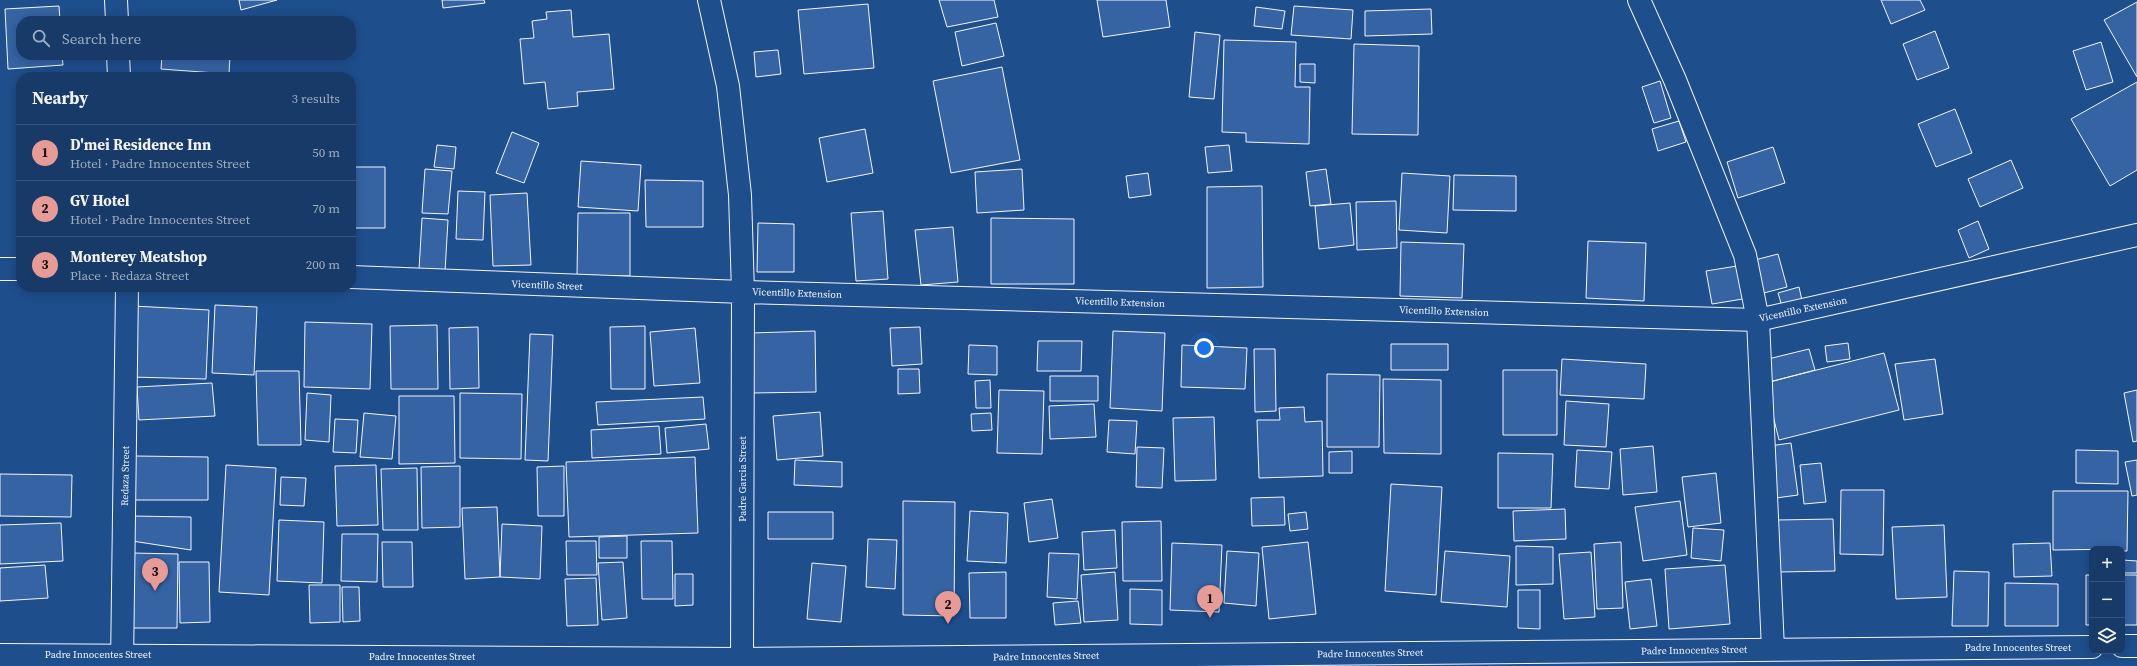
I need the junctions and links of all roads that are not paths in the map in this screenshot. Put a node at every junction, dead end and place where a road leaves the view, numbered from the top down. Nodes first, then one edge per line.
1 (116, 0) edge
2 (709, 0) edge
3 (1640, 0) edge
4 (117, 16) edge
5 (118, 60) edge
6 (119, 72) edge
7 (2137, 235) edge
8 (0, 269) edge
9 (16, 269) edge
10 (356, 277) edge
11 (127, 292) edge
12 (743, 292) junction
13 (1758, 320) junction
14 (2089, 646) edge
15 (2125, 646) edge
16 (2137, 646) edge
17 (1773, 649) junction
18 (0, 655) edge
19 (122, 660) edge
20 (742, 662) edge

1 - 4 main road
2 - 12 main road, Padre Garcia Street
3 - 13 main road
5 - 6 main road
7 - 13 main road, Vicentillo Extension
8 - 9 main road
10 - 12 main road, Vicentillo Street
11 - 19 main road, Redaza Street
12 - 13 main road, Vicentillo Extension
12 - 20 main road, Padre Garcia Street
13 - 17 main road
14 - 17 main road, Padre Innocentes Street
15 - 16 main road
17 - 20 main road, Padre Innocentes Street
18 - 19 main road, Padre Innocentes Street
19 - 20 main road, Padre Innocentes Street

